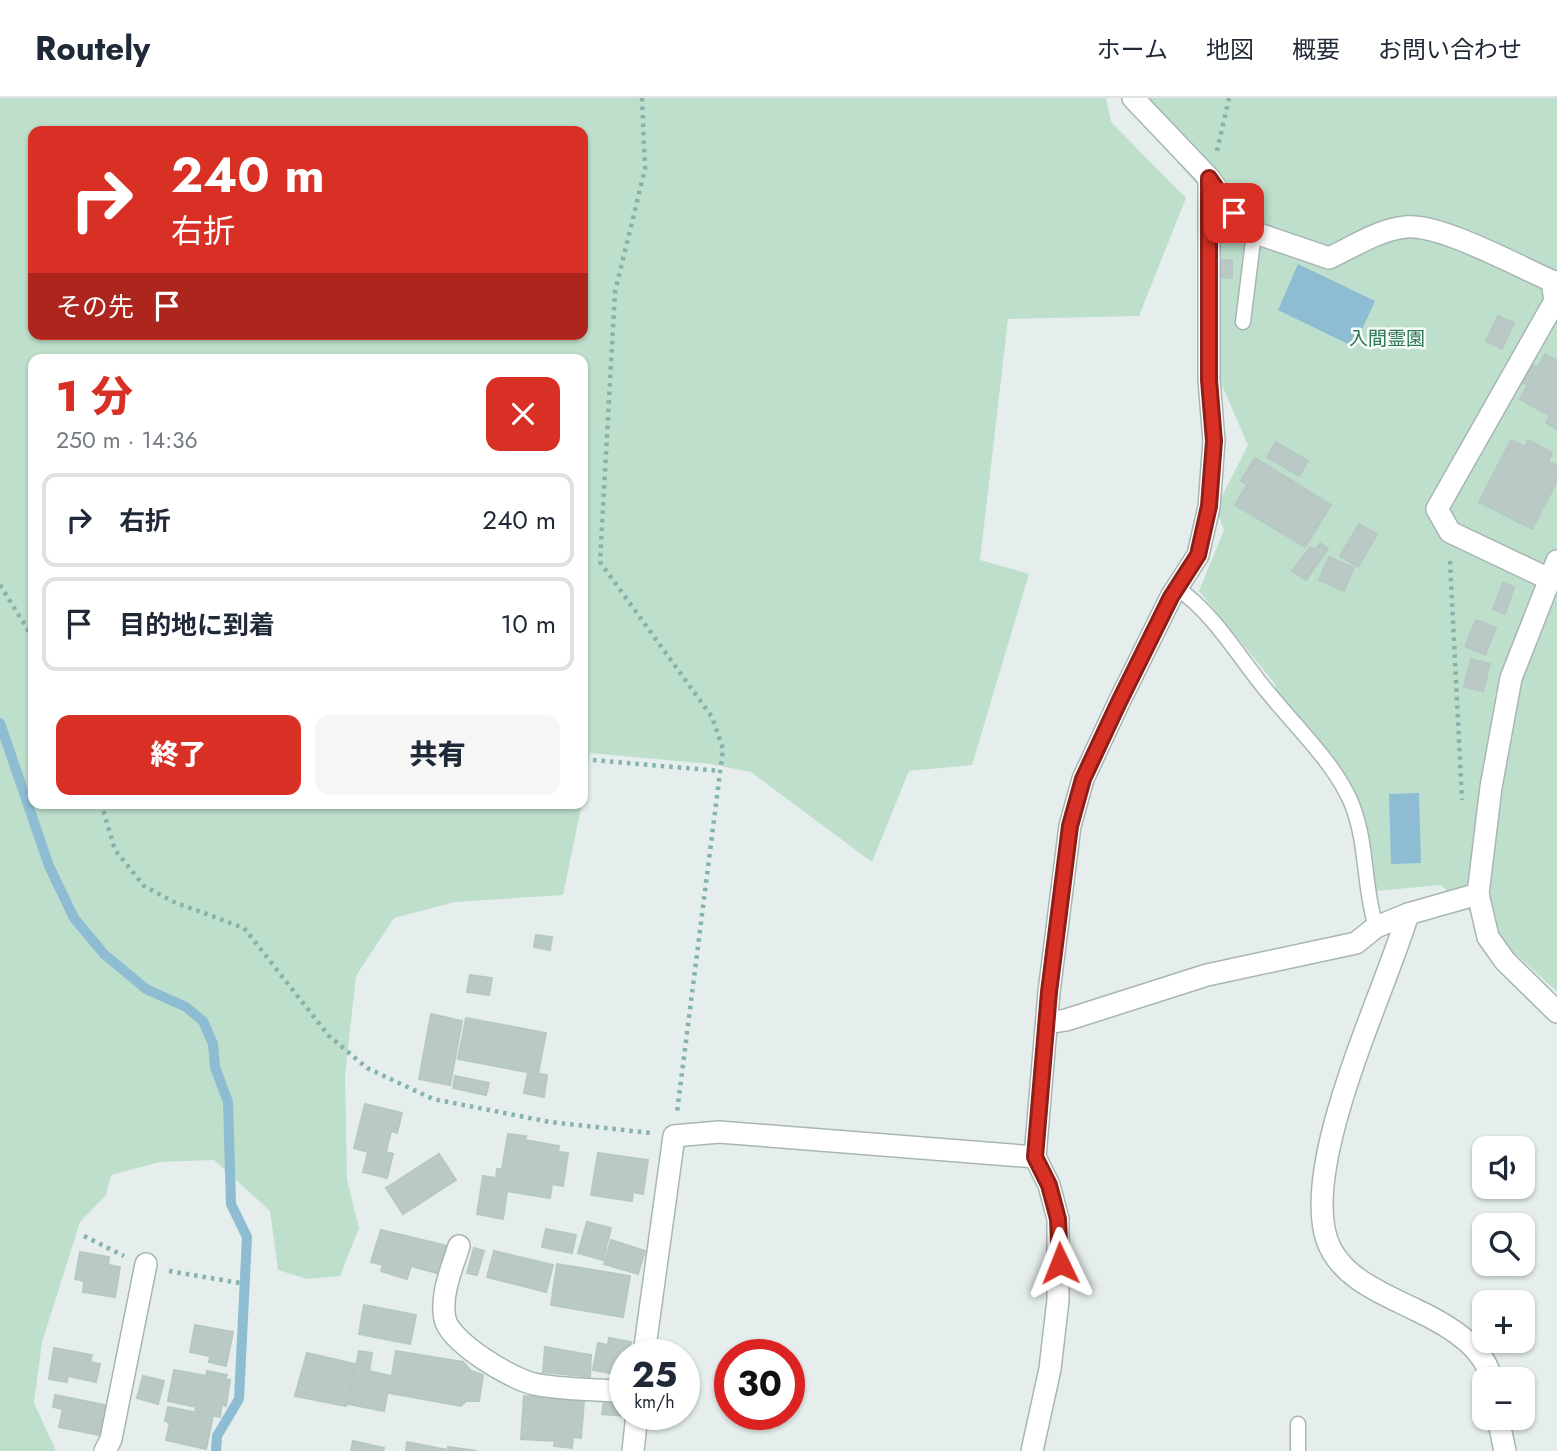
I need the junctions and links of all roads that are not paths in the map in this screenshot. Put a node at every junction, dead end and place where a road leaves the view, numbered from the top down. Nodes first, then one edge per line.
1 (1133, 98) edge
2 (1209, 178) junction
3 (1254, 233) junction
4 (1243, 322) dead end
5 (1553, 570) edge
6 (1177, 588) junction
7 (1478, 894) junction
8 (1408, 914) junction
9 (1376, 927) junction
10 (1557, 1012) edge
11 (1047, 1023) junction
12 (1035, 1157) junction
13 (459, 1245) dead end
14 (146, 1264) dead end
15 (646, 1339) edge
16 (1489, 1367) edge
17 (609, 1391) edge
18 (1298, 1424) dead end
19 (635, 1430) edge
20 (1501, 1430) edge
21 (105, 1451) edge
22 (632, 1451) edge
23 (1032, 1451) edge
24 (1298, 1451) edge
25 (1505, 1451) edge

1 - 2 street
2 - 3 street
2 - 6 street
3 - 4 lane
3 - 5 street
5 - 7 street
6 - 9 lane
6 - 11 street
7 - 8 street
7 - 10 street
8 - 9 street
8 - 16 street
9 - 11 street
11 - 12 street
12 - 15 street
12 - 23 street
13 - 17 street
14 - 21 street
18 - 24 lane
19 - 22 street
20 - 25 street

